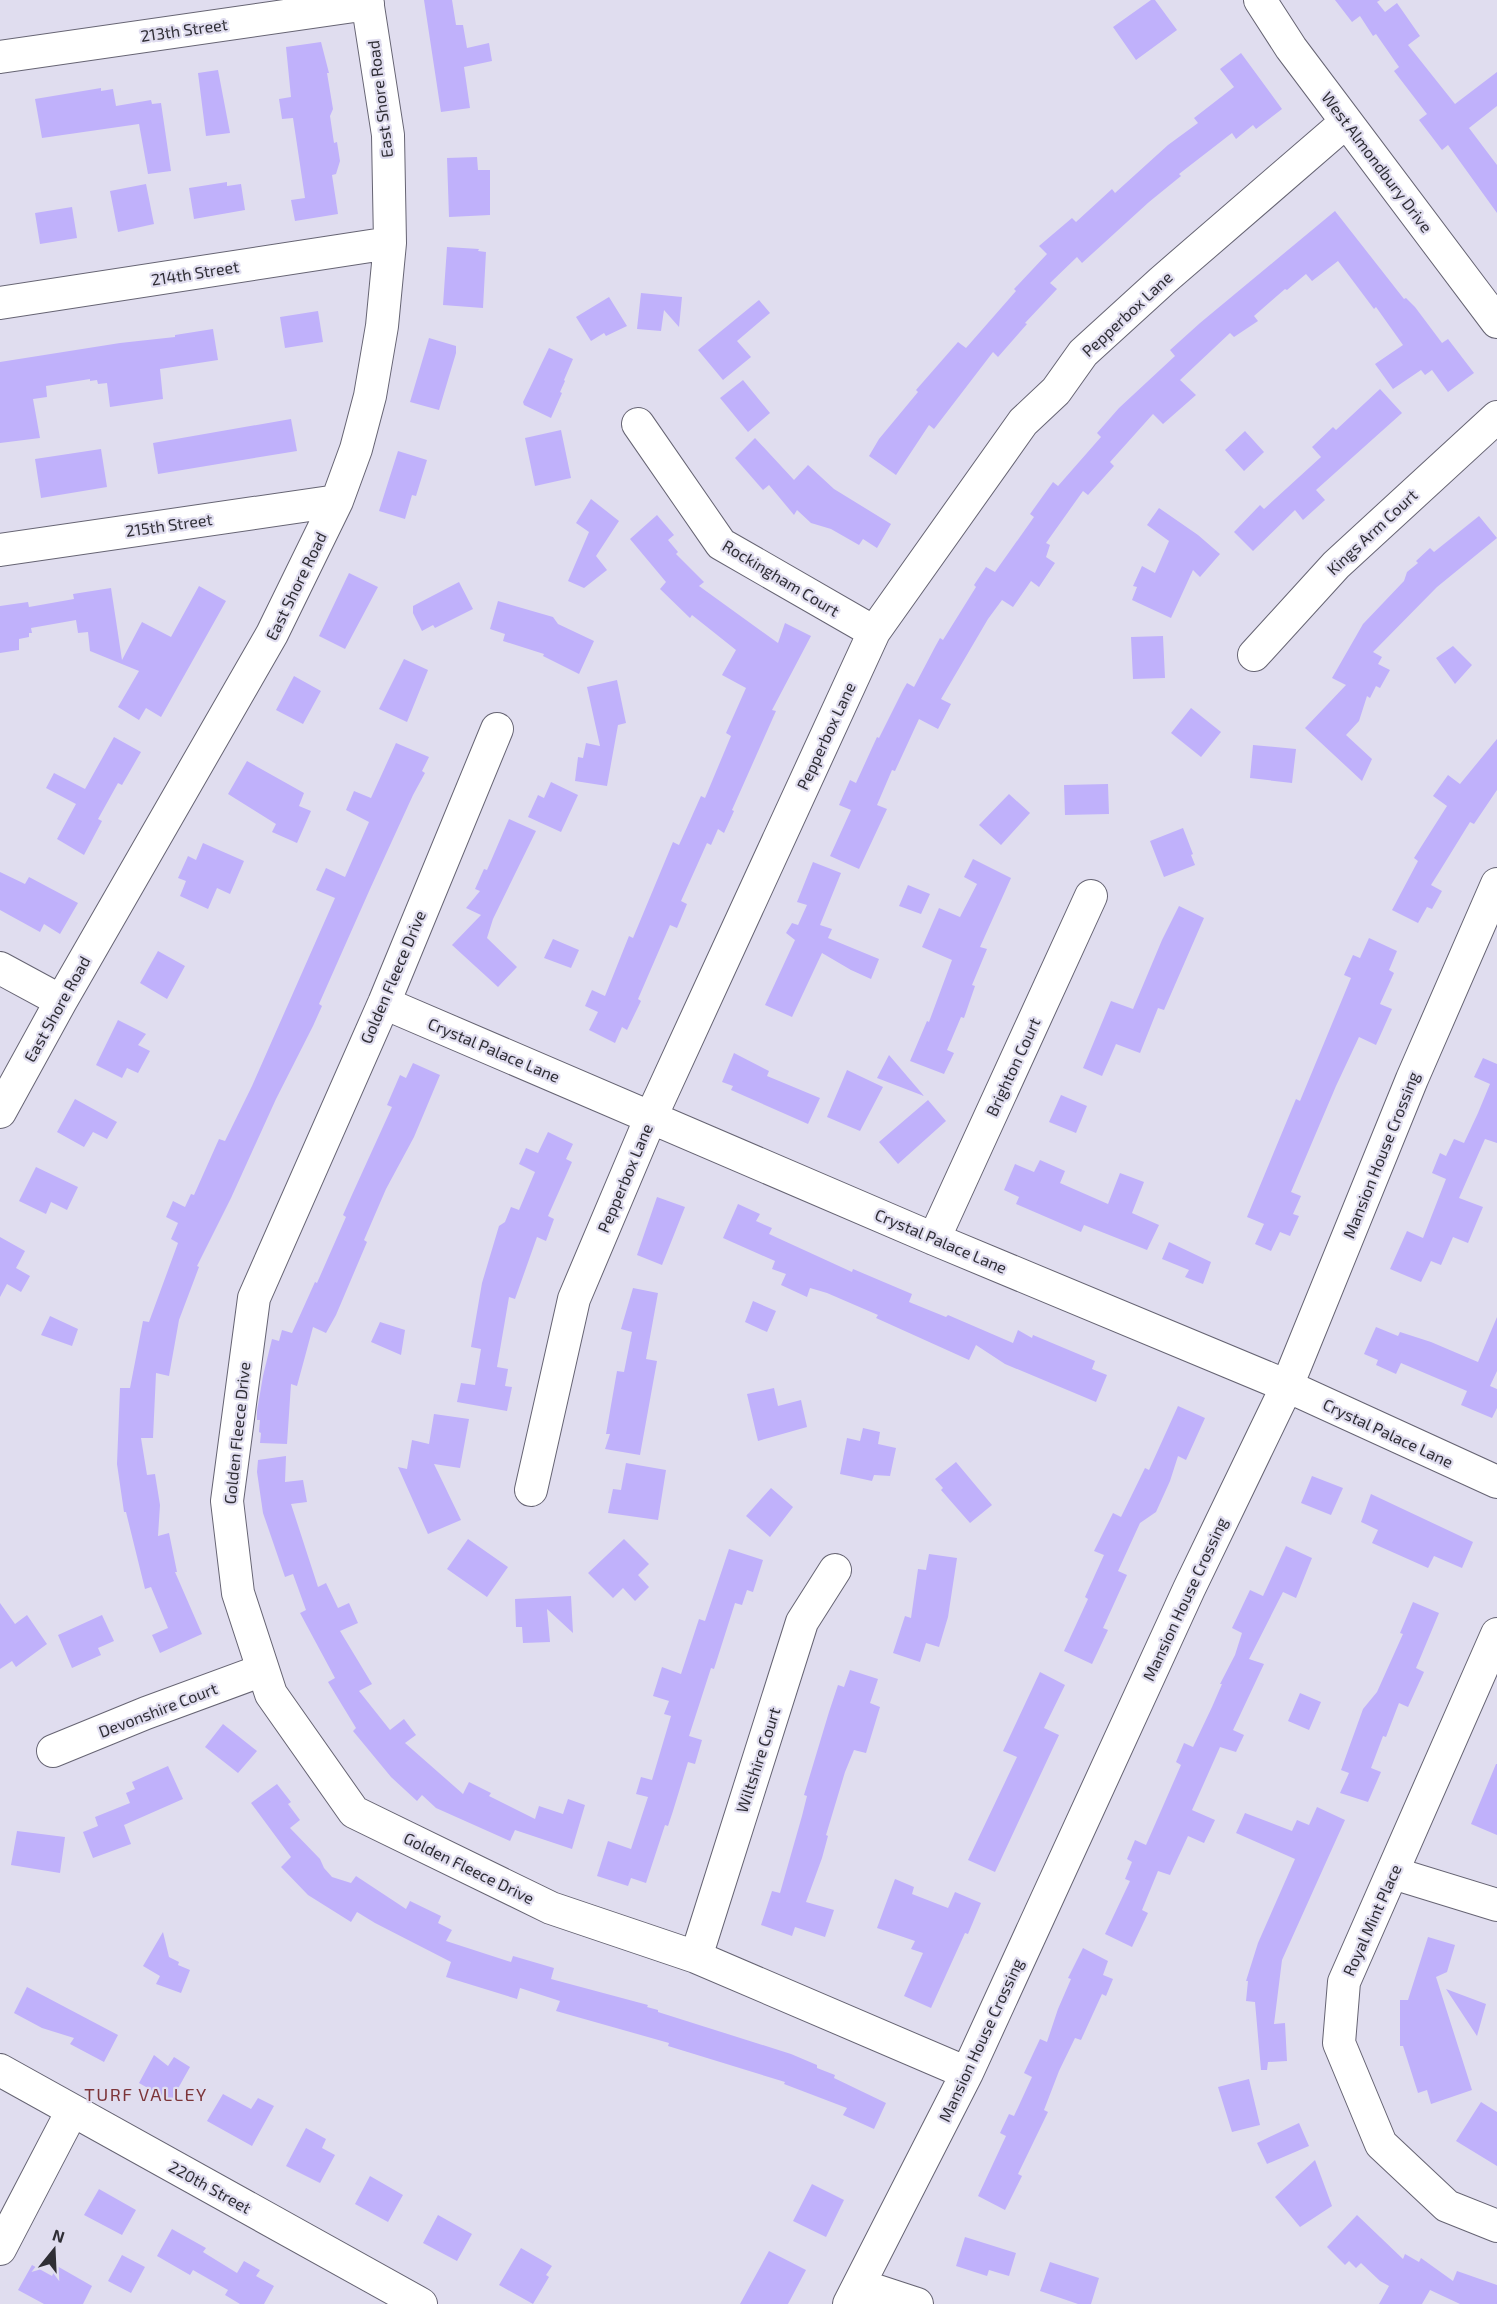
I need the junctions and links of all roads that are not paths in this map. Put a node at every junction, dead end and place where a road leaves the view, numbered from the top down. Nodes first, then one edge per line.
1 (1260, 0) edge
2 (368, 2) edge
3 (0, 57) edge
4 (1346, 123) junction
5 (390, 243) junction
6 (0, 303) edge
7 (1497, 322) edge
8 (1497, 417) edge
9 (638, 424) dead end
10 (338, 501) junction
11 (0, 550) edge
12 (874, 632) junction
13 (1254, 655) dead end
14 (497, 729) dead end
15 (1497, 884) edge
16 (1091, 896) dead end
17 (0, 968) edge
18 (61, 1001) junction
19 (384, 1003) junction
20 (0, 1112) edge
21 (651, 1117) junction
22 (934, 1239) junction
23 (1287, 1386) junction
24 (1497, 1482) edge
25 (531, 1490) dead end
26 (836, 1570) dead end
27 (1497, 1634) edge
28 (264, 1670) junction
29 (53, 1751) dead end
30 (1393, 1873) junction
31 (1497, 1905) edge
32 (696, 1957) junction
33 (0, 2070) edge
34 (967, 2073) junction
35 (72, 2111) junction
36 (1497, 2226) edge
37 (0, 2248) edge
38 (854, 2294) edge
39 (421, 2304) edge
40 (917, 2304) edge

1 - 4 street, West Almondbury Drive
2 - 3 street, 213th Street
2 - 5 street, East Shore Road
4 - 7 street, West Almondbury Drive
4 - 12 street, Pepperbox Lane
5 - 6 street, 214th Street
5 - 10 street, East Shore Road
8 - 13 street, Kings Arm Court
9 - 12 street, Rockingham Court
10 - 11 street, 215th Street
10 - 18 street, East Shore Road
12 - 21 street, Pepperbox Lane
14 - 19 street, Golden Fleece Drive
15 - 23 street, Mansion House Crossing
16 - 22 street, Brighton Court
17 - 18 street
18 - 20 street, East Shore Road
19 - 21 street, Crystal Palace Lane
19 - 28 street, Golden Fleece Drive
21 - 22 street, Crystal Palace Lane
21 - 25 street, Pepperbox Lane
22 - 23 street, Crystal Palace Lane
23 - 24 street, Crystal Palace Lane
23 - 34 street, Mansion House Crossing
26 - 32 street, Wiltshire Court
27 - 30 street, Royal Mint Place
28 - 29 street, Devonshire Court
28 - 32 street, Golden Fleece Drive
30 - 31 street
30 - 36 street, Royal Mint Place
32 - 34 street, Golden Fleece Drive
33 - 35 street, 220th Street
34 - 38 street, Mansion House Crossing
35 - 37 street
35 - 39 street, 220th Street
38 - 40 street

